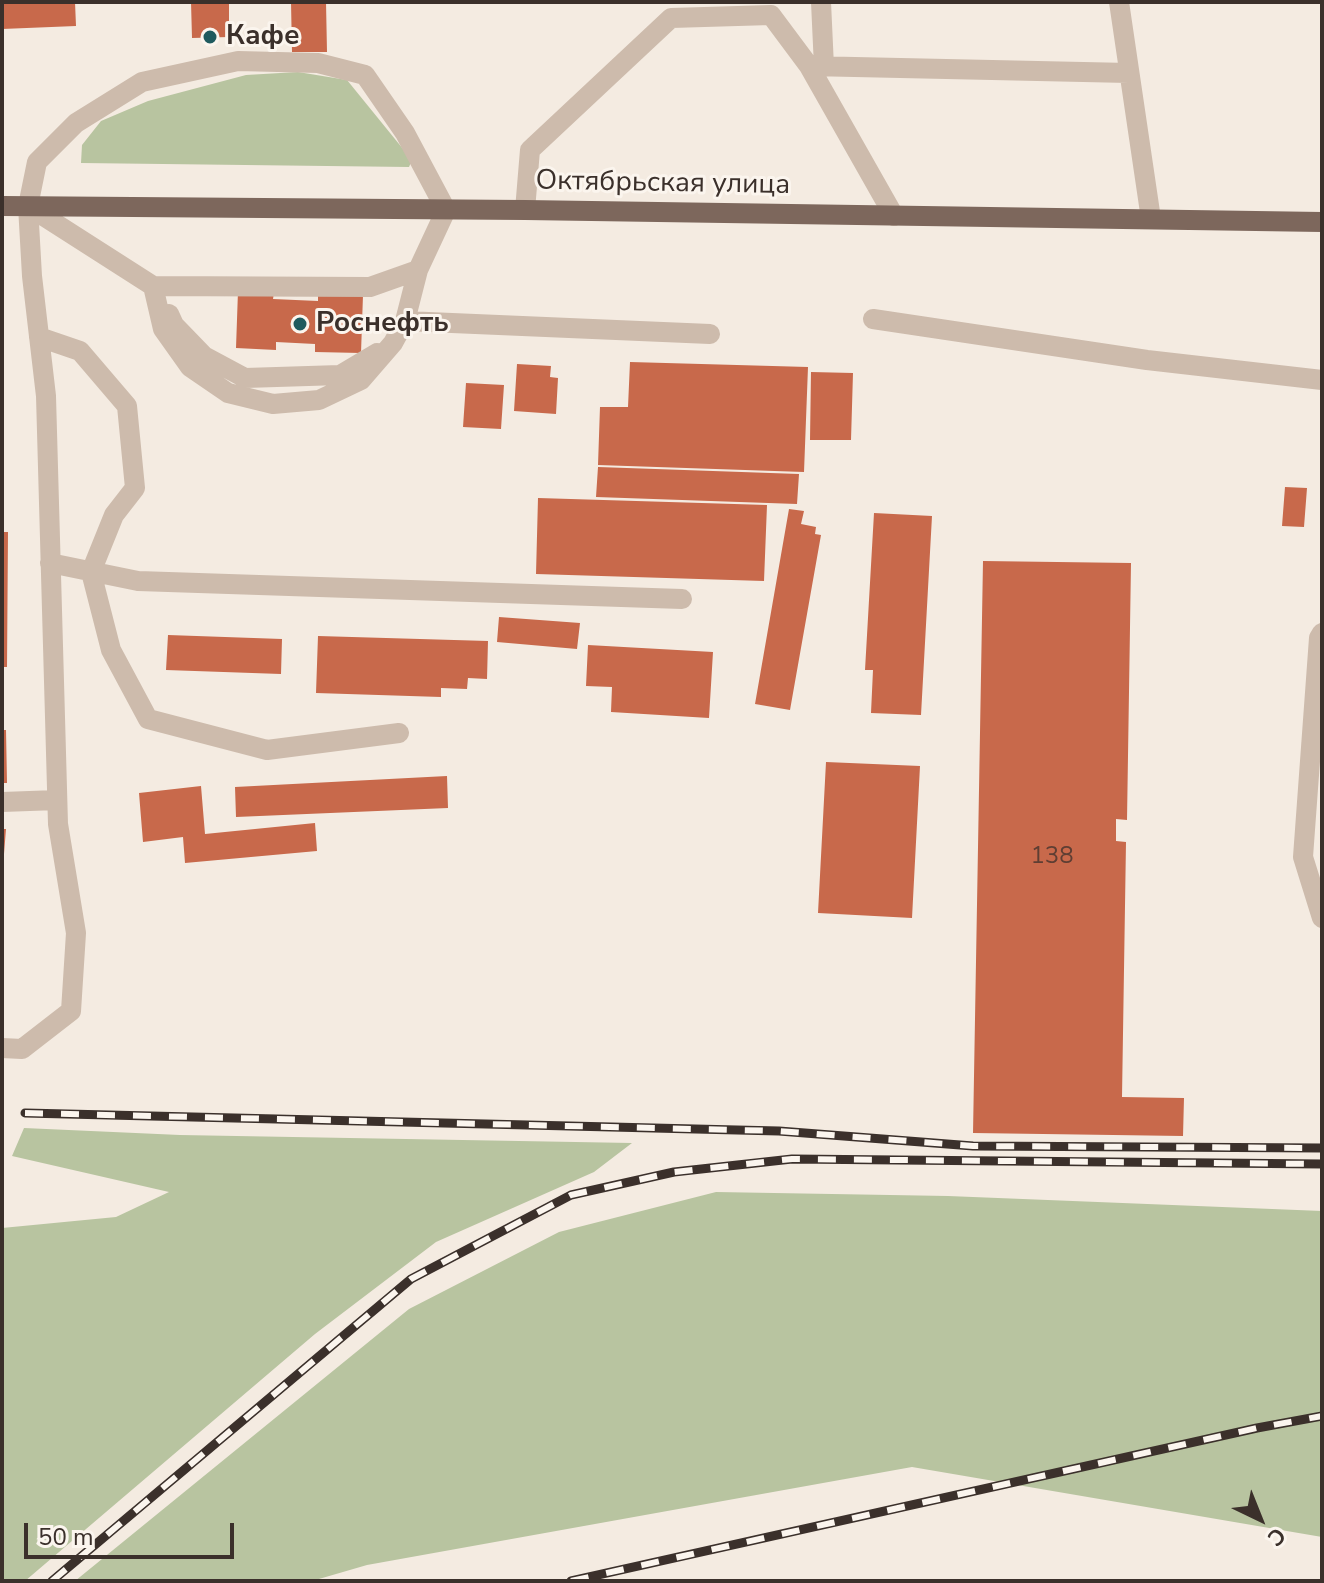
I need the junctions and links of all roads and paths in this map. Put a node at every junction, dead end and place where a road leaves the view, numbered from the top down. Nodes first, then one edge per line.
1 (821, 2) edge
2 (1119, 2) edge
3 (816, 67) junction
4 (1129, 73) junction
5 (2, 206) edge
6 (28, 206) junction
7 (446, 210) junction
8 (525, 210) junction
9 (894, 216) junction
10 (1151, 219) junction
11 (1322, 222) edge
12 (418, 270) junction
13 (153, 286) junction
14 (873, 319) dead end
15 (405, 321) junction
16 (710, 334) dead end
17 (39, 337) junction
18 (1322, 380) edge
19 (50, 563) junction
20 (91, 572) junction
21 (682, 599) dead end
22 (1322, 633) edge
23 (399, 733) dead end
24 (57, 800) junction
25 (2, 802) edge
26 (1322, 918) edge
27 (2, 1048) edge

1 - 3 street
2 - 4 street
3 - 4 street
3 - 8 street
3 - 9 street
4 - 10 street
5 - 6 main road, Октябрьская улица
6 - 7 main road, Октябрьская улица
6 - 7 street
6 - 13 street
6 - 17 street
7 - 8 main road, Октябрьская улица
7 - 12 street
8 - 9 main road, Октябрьская улица
9 - 10 main road, Октябрьская улица
10 - 11 main road, Октябрьская улица
12 - 13 street
12 - 15 street
13 - 15 street
14 - 18 street
15 - 16 street
17 - 19 street
17 - 20 street
19 - 20 street
19 - 24 street
20 - 21 street
20 - 23 street
22 - 26 street
24 - 25 street
24 - 27 street

